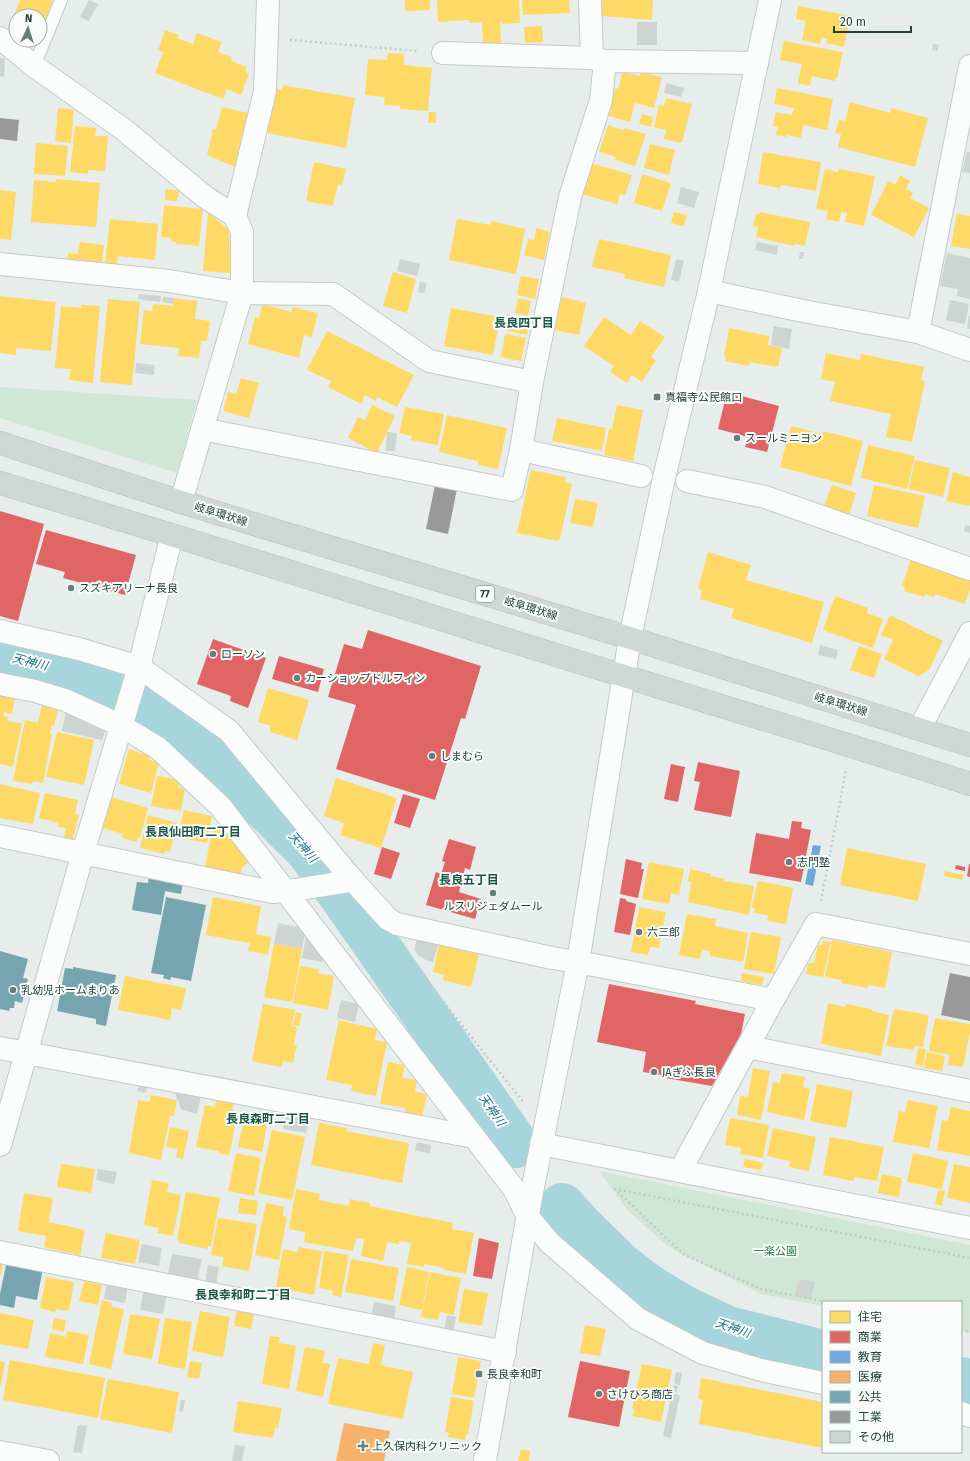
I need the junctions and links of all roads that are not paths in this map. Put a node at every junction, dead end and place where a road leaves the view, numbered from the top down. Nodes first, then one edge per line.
1 (61, 0) edge
2 (268, 0) edge
3 (590, 0) edge
4 (770, 0) edge
5 (0, 38) edge
6 (443, 53) road end
7 (599, 60) junction
8 (757, 64) junction
9 (34, 66) junction
10 (970, 66) edge
11 (235, 216) junction
12 (0, 264) edge
13 (709, 291) junction
14 (242, 293) junction
15 (918, 332) junction
16 (970, 350) edge
17 (532, 382) junction
18 (202, 429) junction
19 (0, 444) edge
20 (521, 450) junction
21 (641, 476) dead end
22 (687, 481) dead end
23 (0, 483) edge
24 (181, 502) junction
25 (172, 534) junction
26 (970, 569) edge
27 (0, 631) edge
28 (970, 633) edge
29 (630, 638) junction
30 (137, 672) junction
31 (624, 676) junction
32 (0, 684) edge
33 (122, 722) junction
34 (920, 728) junction
35 (970, 745) edge
36 (970, 784) edge
37 (0, 836) edge
38 (82, 853) junction
39 (347, 880) junction
40 (290, 891) junction
41 (970, 954) edge
42 (578, 962) junction
43 (773, 1000) junction
44 (0, 1048) edge
45 (748, 1048) junction
46 (26, 1053) junction
47 (970, 1091) edge
48 (474, 1137) junction
49 (0, 1145) edge
50 (541, 1145) junction
51 (680, 1171) junction
52 (530, 1207) junction
53 (970, 1228) edge
54 (0, 1252) edge
55 (505, 1352) junction
56 (822, 1383) edge
57 (0, 1452) edge
58 (48, 1461) edge
59 (485, 1461) edge

1 - 9 lane
2 - 11 street
3 - 7 street
4 - 8 street
5 - 9 street
6 - 7 street
7 - 8 street
7 - 17 street
8 - 13 street
9 - 11 street
10 - 15 street
11 - 14 street
12 - 14 street
13 - 15 street
13 - 29 street
14 - 17 street
14 - 18 street
15 - 16 street
17 - 20 street
18 - 20 street
18 - 24 street
19 - 24 main road, 岐阜環状線 / 77
20 - 21 street
22 - 26 street
23 - 25 main road
24 - 29 main road, 岐阜環状線 / 77
25 - 30 street
25 - 31 main road
27 - 30 street
28 - 34 street
29 - 31 street
29 - 34 main road, 岐阜環状線 / 77
30 - 33 street
30 - 39 street
31 - 36 main road
31 - 42 street
32 - 33 street
33 - 38 street
33 - 40 street
34 - 35 main road, 岐阜環状線 / 77
37 - 38 street
38 - 40 street
38 - 46 street
39 - 40 street
39 - 42 street
40 - 48 street
41 - 43 street
42 - 43 street
42 - 50 street
43 - 45 street
44 - 46 street
45 - 47 street
45 - 51 street
46 - 48 street
46 - 49 street
48 - 52 street
50 - 51 street
50 - 52 street
51 - 53 street
52 - 55 street
52 - 56 street
54 - 55 street
55 - 59 street
57 - 58 street

